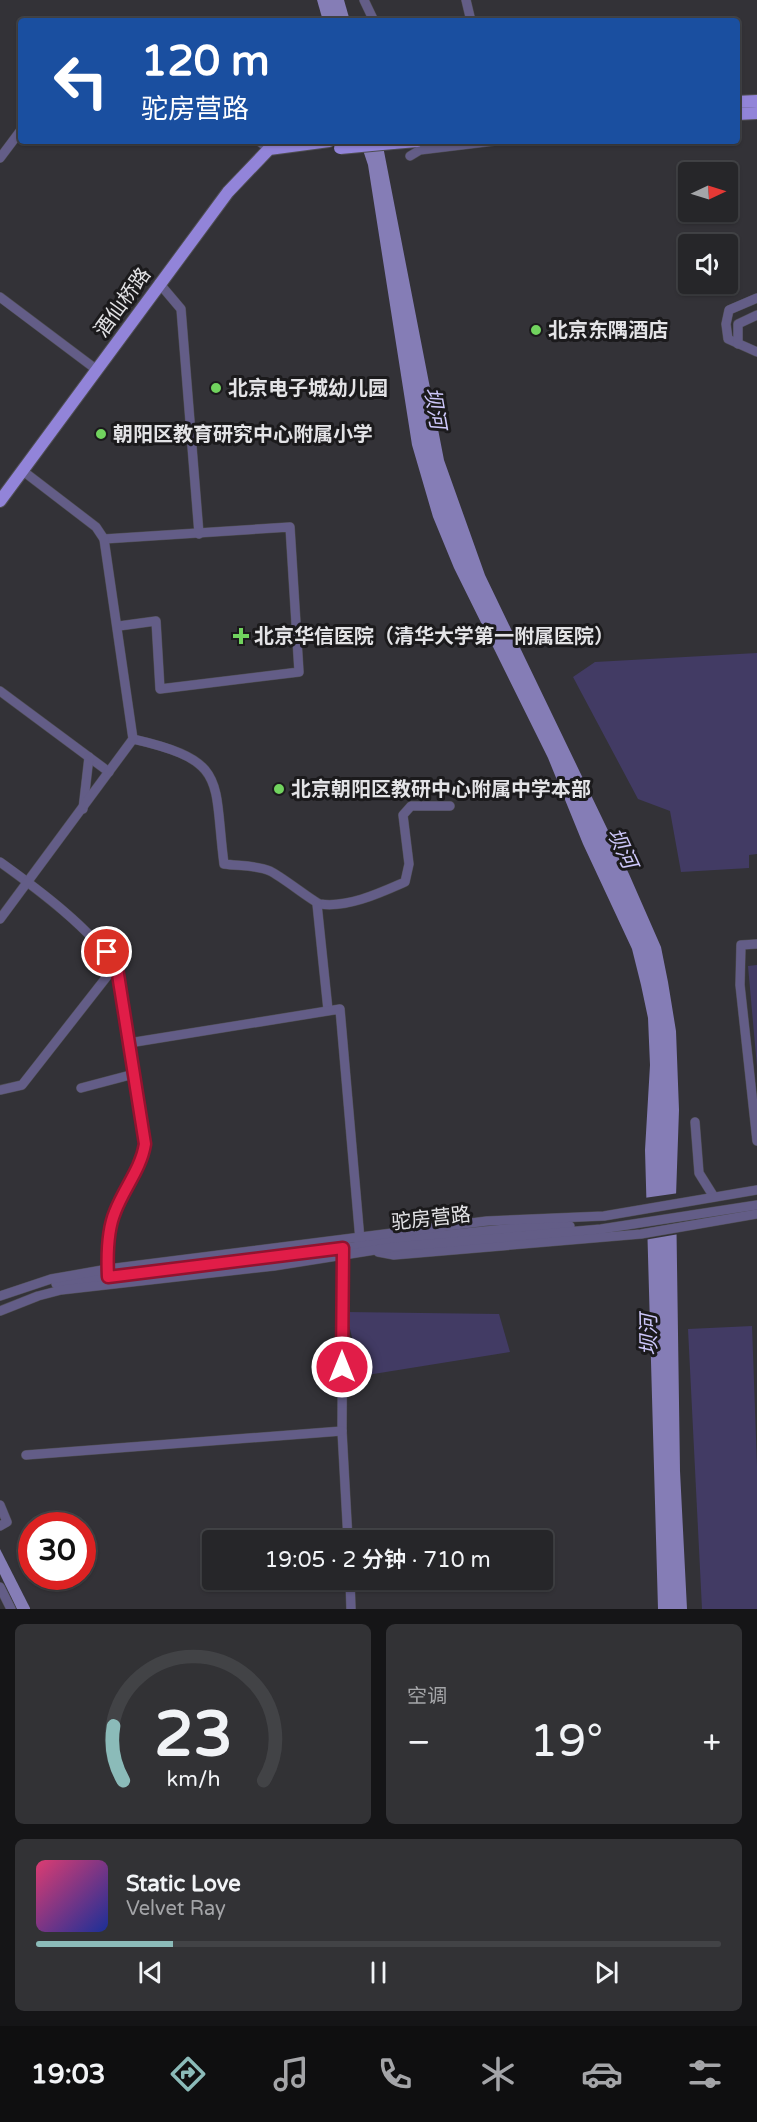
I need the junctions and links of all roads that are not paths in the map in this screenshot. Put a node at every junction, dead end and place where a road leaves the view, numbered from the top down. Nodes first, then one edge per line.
1 (364, 0) edge
2 (466, 0) edge
3 (373, 18) edge
4 (470, 18) edge
5 (757, 100) edge
6 (740, 102) edge
7 (757, 113) edge
8 (740, 114) edge
9 (18, 134) edge
10 (306, 144) edge
11 (382, 144) edge
12 (469, 144) edge
13 (264, 145) edge
14 (291, 146) junction
15 (410, 156) dead end
16 (0, 158) edge
17 (159, 283) junction
18 (0, 297) edge
19 (757, 298) edge
20 (757, 315) edge
21 (738, 344) junction
22 (757, 352) edge
23 (97, 370) junction
24 (23, 471) junction
25 (0, 501) edge
26 (199, 534) junction
27 (104, 539) junction
28 (119, 626) junction
29 (0, 690) edge
30 (133, 739) junction
31 (89, 757) junction
32 (109, 772) junction
33 (450, 806) dead end
34 (83, 810) junction
35 (0, 862) edge
36 (28, 882) junction
37 (317, 904) junction
38 (0, 920) edge
39 (757, 944) edge
40 (117, 968) junction
41 (328, 1010) junction
42 (129, 1042) junction
43 (134, 1074) junction
44 (81, 1088) dead end
45 (0, 1090) edge
46 (695, 1122) dead end
47 (757, 1141) edge
48 (757, 1190) edge
49 (714, 1197) junction
50 (757, 1198) edge
51 (757, 1205) edge
52 (688, 1213) junction
53 (757, 1214) edge
54 (640, 1217) junction
55 (360, 1241) junction
56 (371, 1250) junction
57 (343, 1252) junction
58 (108, 1277) junction
59 (0, 1296) edge
60 (0, 1302) edge
61 (0, 1311) edge
62 (342, 1431) junction
63 (26, 1455) dead end
64 (0, 1506) edge
65 (3, 1524) edge
66 (347, 1530) edge
67 (0, 1587) edge
68 (350, 1590) edge
69 (11, 1609) edge
70 (351, 1609) edge

1 - 3 street
2 - 4 street
5 - 6 main road
7 - 8 main road
9 - 16 street
10 - 14 main road, 酒仙桥路
11 - 14 main road, 酒仙桥路, bridge
12 - 15 street
13 - 14 main road, 酒仙桥路
13 - 17 main road, 酒仙桥路
17 - 23 main road, 酒仙桥路
17 - 26 street
18 - 23 street
19 - 21 street
20 - 21 street
21 - 22 street
23 - 24 main road, 酒仙桥路
24 - 25 main road, 酒仙桥路
24 - 27 street
26 - 27 street
26 - 28 street
27 - 28 street
28 - 30 street
29 - 31 street
30 - 32 street
30 - 37 street
31 - 32 street
31 - 34 street
32 - 34 street
33 - 37 street
34 - 36 street
35 - 36 street
36 - 38 street
36 - 40 street
37 - 41 street
39 - 47 street
40 - 42 street
40 - 45 street
41 - 42 street
41 - 55 street
42 - 43 street
43 - 44 street
43 - 58 street
46 - 49 street
48 - 49 street
49 - 52 street
50 - 52 street, 驼房营路
51 - 52 street, 驼房营路
52 - 53 street
52 - 54 street, 驼房营路
52 - 56 street
54 - 55 street, 驼房营路
54 - 56 street, 驼房营路
55 - 57 street, 驼房营路
55 - 58 street
56 - 57 street, 驼房营路
57 - 58 street, 驼房营路
57 - 62 street
58 - 59 street
58 - 60 street
58 - 61 street
62 - 63 street
62 - 66 street
64 - 65 street
67 - 69 street
68 - 70 street

